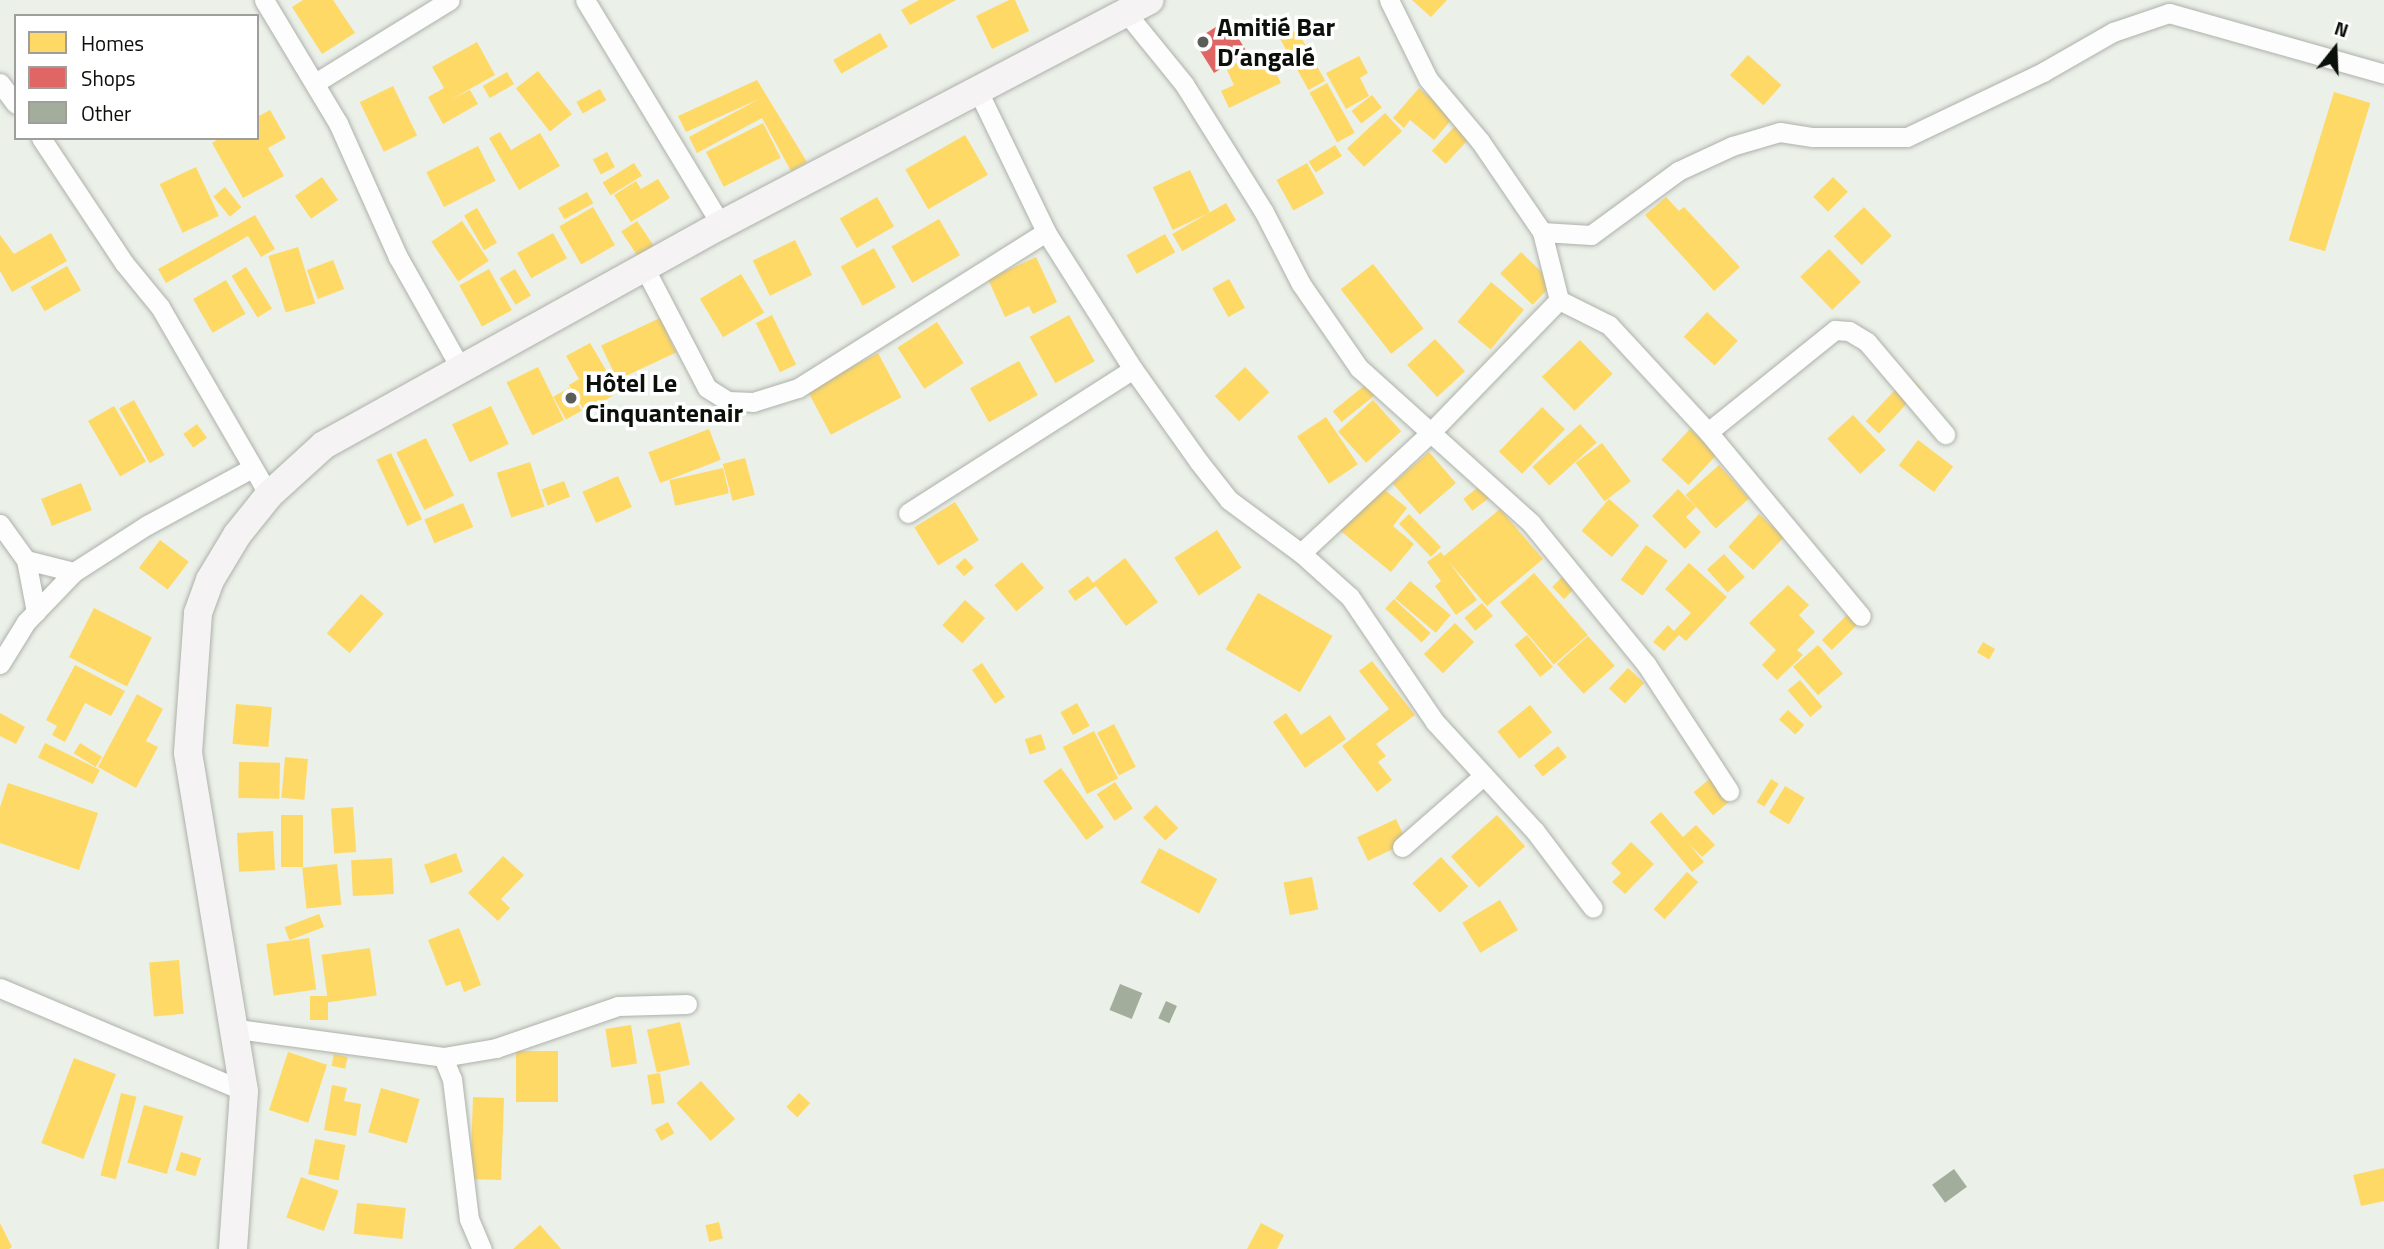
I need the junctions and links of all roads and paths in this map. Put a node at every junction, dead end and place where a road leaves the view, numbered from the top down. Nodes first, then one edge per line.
1 (264, 0) edge
2 (450, 0) edge
3 (585, 0) edge
4 (1389, 0) edge
5 (1139, 7) edge
6 (2384, 74) edge
7 (0, 83) edge
8 (315, 83) junction
9 (977, 89) junction
10 (14, 101) edge
11 (42, 140) edge
12 (721, 225) junction
13 (1046, 232) junction
14 (1542, 232) junction
15 (644, 267) junction
16 (1559, 300) junction
17 (460, 368) junction
18 (1133, 369) junction
19 (1708, 432) junction
20 (1945, 434) dead end
21 (1429, 435) junction
22 (250, 468) junction
23 (269, 495) junction
24 (908, 513) dead end
25 (0, 524) edge
26 (1301, 553) junction
27 (26, 560) junction
28 (74, 572) junction
29 (36, 612) junction
30 (1861, 616) dead end
31 (0, 664) edge
32 (1482, 777) junction
33 (1729, 791) dead end
34 (1402, 847) dead end
35 (1593, 908) dead end
36 (0, 988) edge
37 (687, 1004) dead end
38 (237, 1029) junction
39 (443, 1057) junction
40 (244, 1091) junction
41 (233, 1249) edge
42 (482, 1249) edge

1 - 8 street
2 - 8 street
3 - 12 street
4 - 14 street
5 - 9 street
5 - 21 street
6 - 14 street
7 - 10 street
8 - 17 street
9 - 12 street
9 - 13 street
11 - 22 street
12 - 15 street
13 - 15 street
13 - 18 street
14 - 16 street
15 - 17 street
16 - 19 street
16 - 21 street
17 - 23 street
18 - 24 street
18 - 26 street
19 - 20 street
19 - 30 street
21 - 26 street
21 - 33 street
22 - 23 street
22 - 28 street
23 - 38 street
25 - 27 street
26 - 32 street
27 - 28 street
27 - 29 street
28 - 29 street
29 - 31 street
32 - 34 street
32 - 35 street
36 - 40 street
37 - 39 street
38 - 39 street
38 - 40 street
39 - 42 street
40 - 41 street

